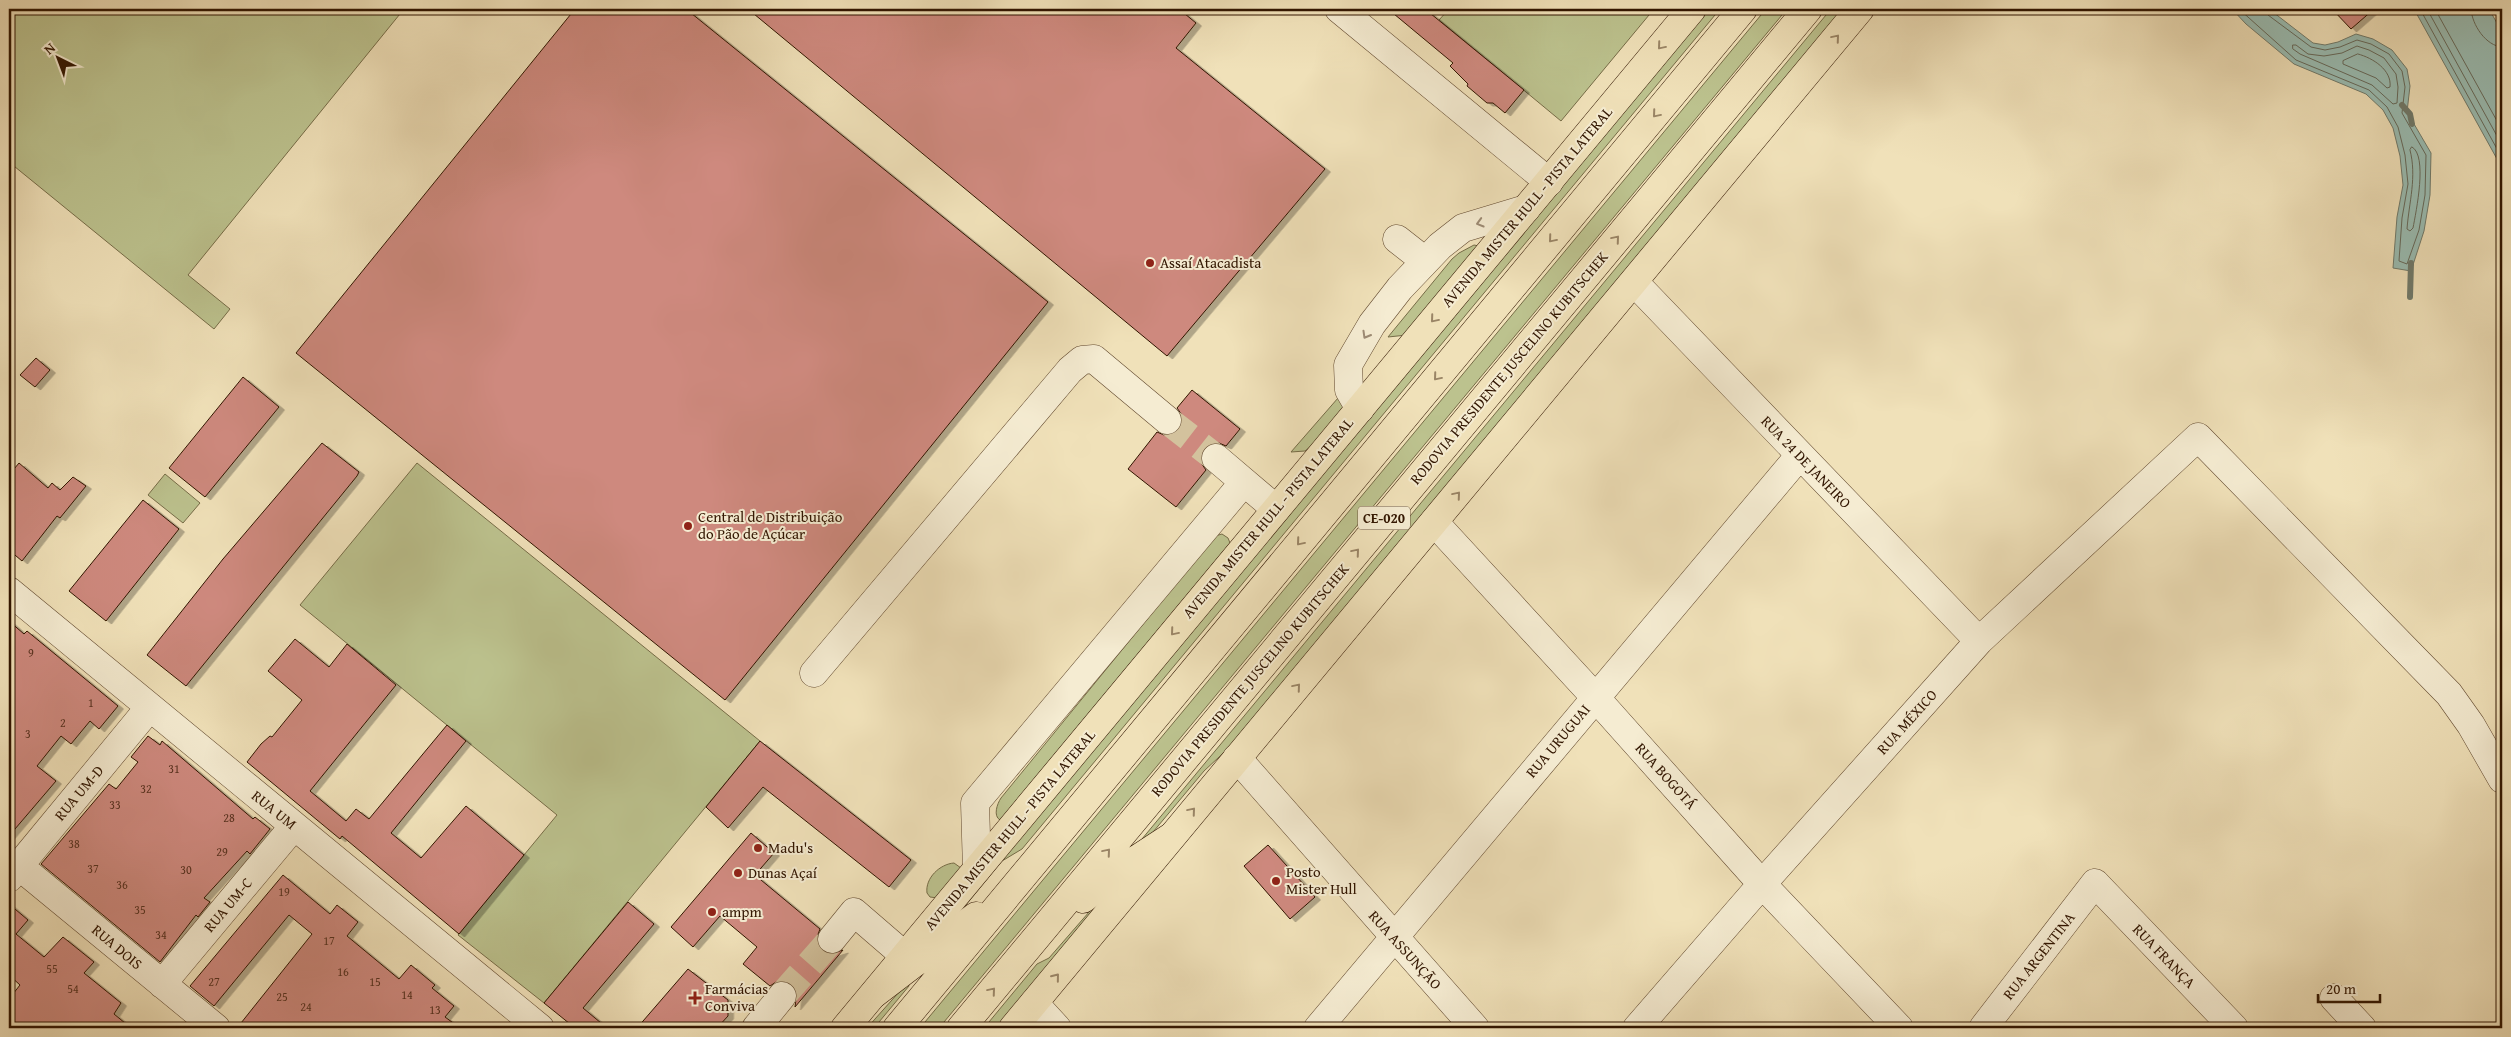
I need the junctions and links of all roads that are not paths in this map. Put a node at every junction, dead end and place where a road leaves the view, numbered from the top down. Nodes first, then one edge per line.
1 (1339, 9) edge
2 (1692, 9) edge
3 (1743, 9) edge
4 (1808, 9) edge
5 (1860, 9) edge
6 (1549, 182) junction
7 (1526, 209) junction
8 (1397, 239) dead end
9 (1425, 262) junction
10 (1634, 282) junction
11 (1360, 409) junction
12 (1167, 420) tunnel mouth
13 (1800, 455) junction
14 (1216, 458) tunnel mouth
15 (1244, 482) junction
16 (1276, 509) junction
17 (1434, 522) junction
18 (9, 590) edge
19 (1979, 641) junction
20 (814, 673) dead end
21 (1595, 697) junction
22 (150, 707) junction
23 (1237, 758) junction
24 (2502, 779) edge
25 (294, 826) junction
26 (1170, 837) junction
27 (977, 869) junction
28 (14, 872) edge
29 (1762, 884) junction
30 (2095, 884) joint
31 (1013, 888) junction
32 (1039, 935) junction
33 (1394, 938) junction
34 (832, 939) tunnel mouth
35 (905, 956) junction
36 (162, 984) junction
37 (874, 994) junction
38 (782, 996) tunnel mouth
39 (2334, 998) dead end
40 (1034, 1003) junction
41 (525, 1024) edge
42 (216, 1028) edge
43 (756, 1028) edge
44 (845, 1028) edge
45 (897, 1028) edge
46 (961, 1028) edge
47 (1013, 1028) edge
48 (1057, 1028) edge
49 (1318, 1028) edge
50 (1474, 1028) edge
51 (1638, 1028) edge
52 (1900, 1028) edge
53 (1983, 1028) edge
54 (2234, 1028) edge
55 (2362, 1028) edge

1 - 6 street
2 -> 6 main road, AVENIDA MISTER HULL - PISTA LATERAL
3 -> 31 main road, CE-020
32 -> 4 main road, RODOVIA PRESIDENTE JUSCELINO KUBITSCHEK / CE-020
10 -> 5 main road
6 - 7 main road, AVENIDA MISTER HULL - PISTA LATERAL
7 -> 9 street
7 -> 11 main road, AVENIDA MISTER HULL - PISTA LATERAL
8 - 9 street
9 -> 11 street
10 - 13 street, RUA 24 DE JANEIRO
17 -> 10 main road
11 - 16 main road, AVENIDA MISTER HULL - PISTA LATERAL
12 - 20 street
13 - 19 street, RUA 24 DE JANEIRO
13 - 21 street, RUA URUGUAI
14 - 15 street
15 - 16 street
15 - 27 street
16 -> 27 main road, AVENIDA MISTER HULL - PISTA LATERAL
17 - 21 street, RUA BOGOTÁ
23 -> 17 main road
18 - 22 street, RUA UM
19 - 24 street, RUA MÉXICO
19 - 29 street, RUA MÉXICO
21 - 29 street, RUA BOGOTÁ
21 - 33 street, RUA URUGUAI
22 - 25 street, RUA UM
22 - 28 street, RUA UM-D
26 -> 23 main road
23 - 33 street, RUA ASSUNÇÃO
25 - 36 street, RUA UM-C
25 - 41 street, RUA UM
26 - 32 main road
40 -> 26 main road
27 - 35 main road, AVENIDA MISTER HULL - PISTA LATERAL
28 - 36 street, RUA DOIS
29 - 51 street, RUA MÉXICO
29 - 52 street, RUA BOGOTÁ
30 - 53 street, RUA ARGENTINA
30 - 54 street, RUA FRANÇA
31 - 37 main road
31 - 45 main road, CE-020
46 -> 32 main road, RODOVIA PRESIDENTE JUSCELINO KUBITSCHEK / CE-020
33 - 49 street, RUA URUGUAI
33 - 50 street, RUA ASSUNÇÃO
34 - 35 street
35 - 37 main road, AVENIDA MISTER HULL - PISTA LATERAL
36 - 42 street, RUA DOIS
37 - 44 main road, AVENIDA MISTER HULL - PISTA LATERAL
38 - 43 street
39 - 55 street
40 - 47 main road
40 - 48 street

